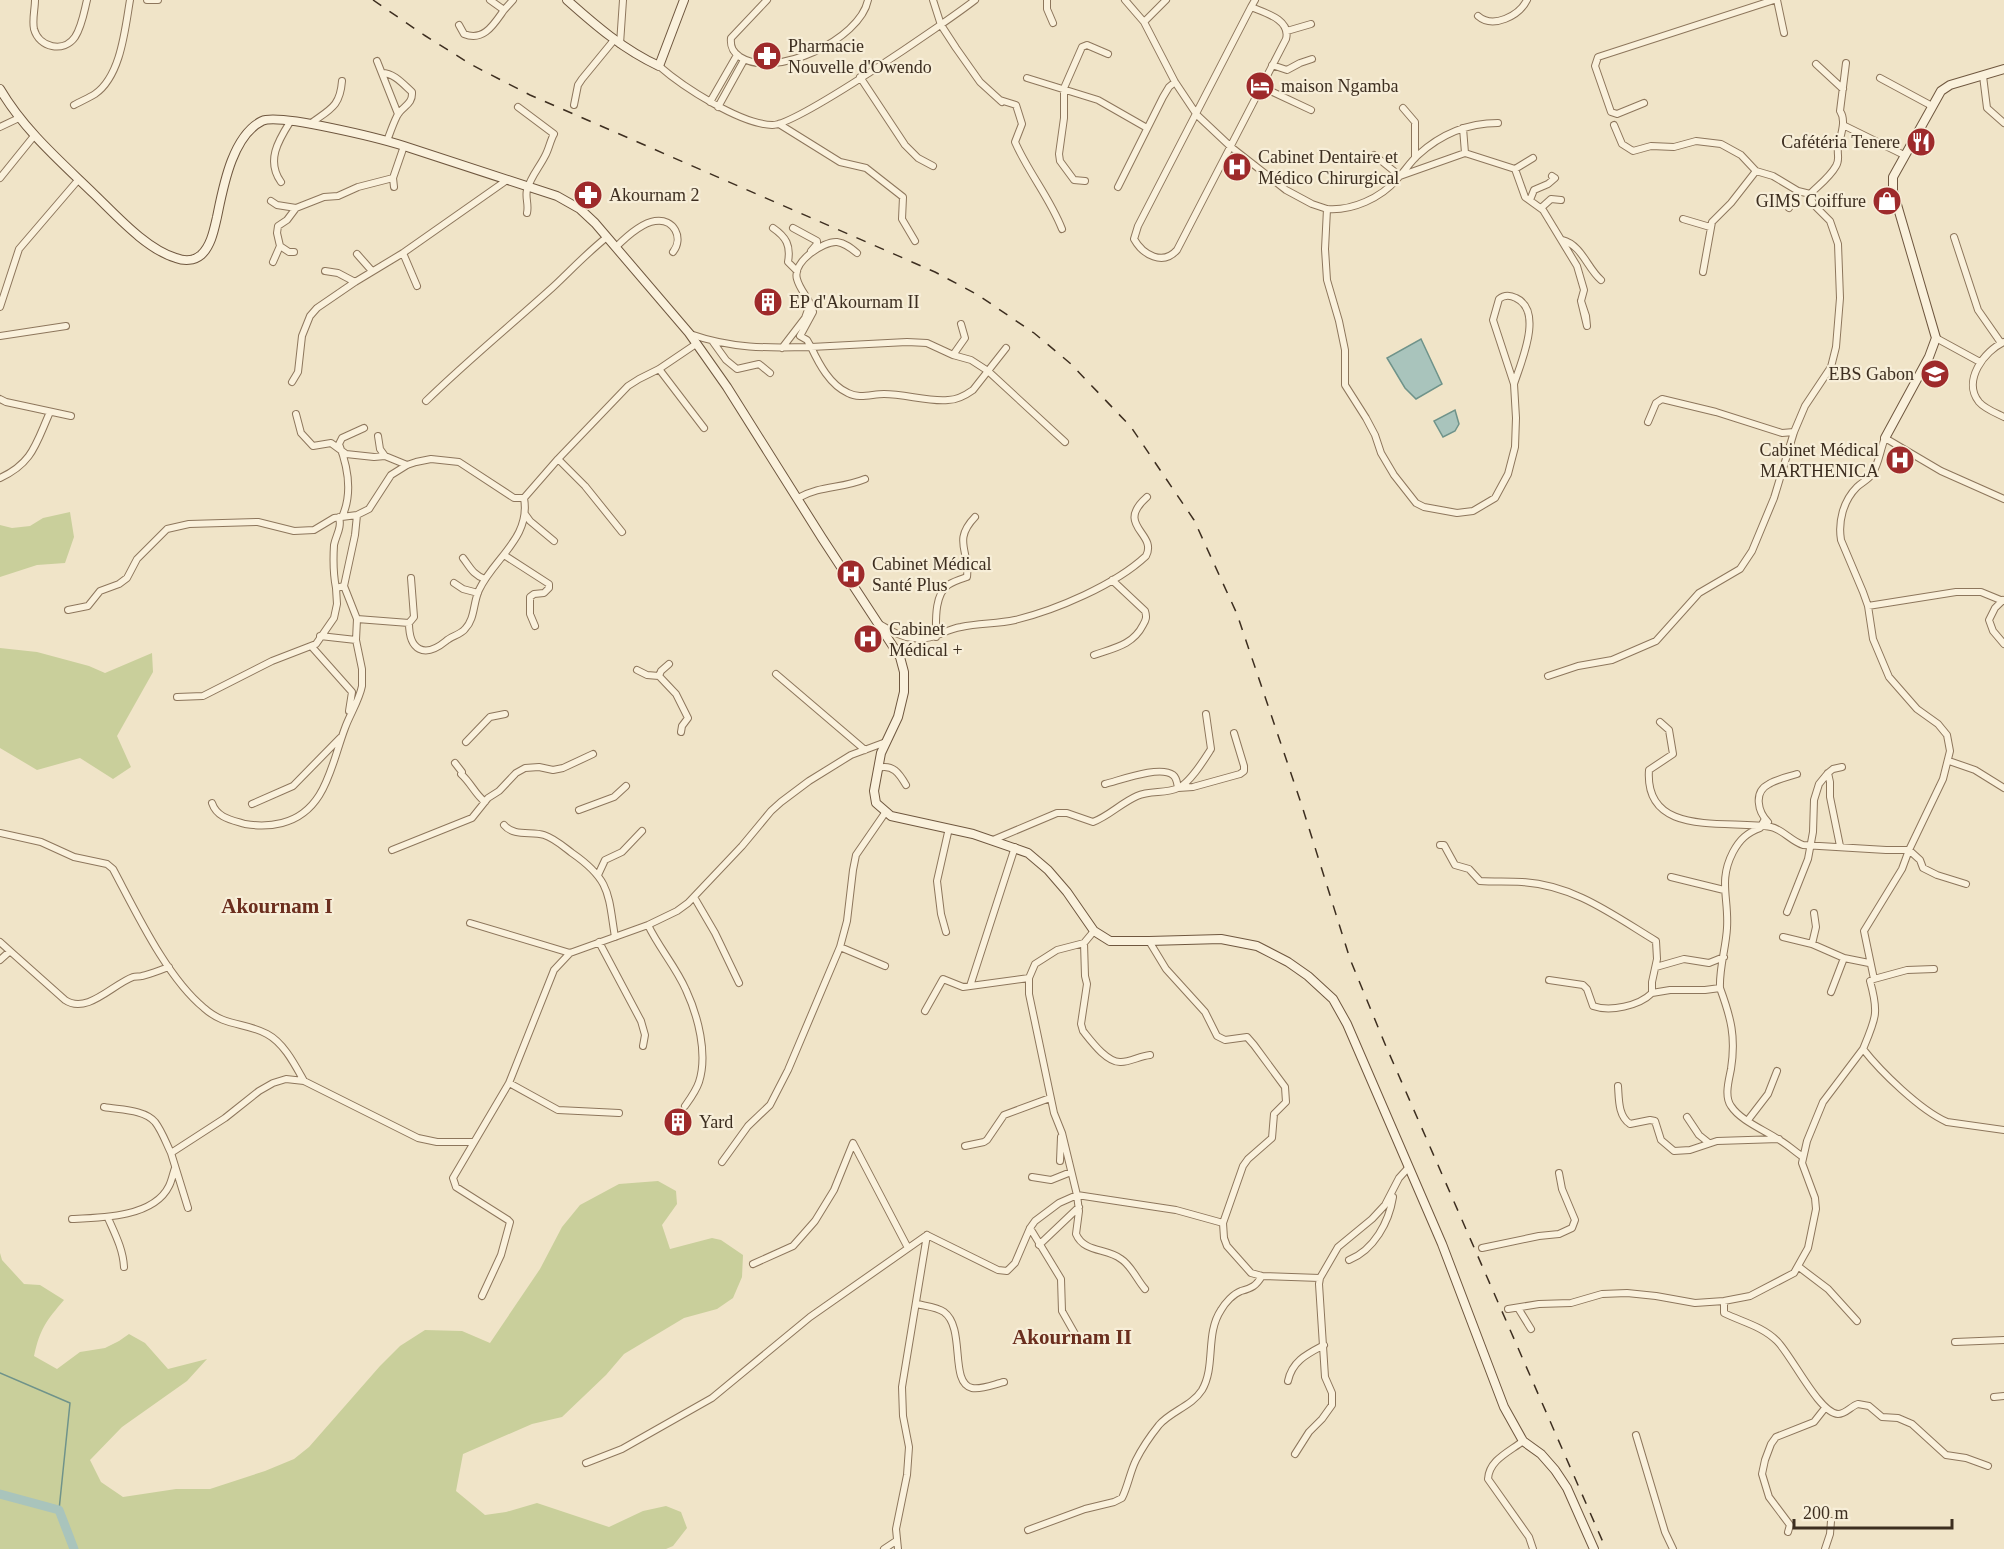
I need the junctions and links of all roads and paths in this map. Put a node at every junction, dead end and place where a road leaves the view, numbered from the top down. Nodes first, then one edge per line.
1 (36, 0) edge
2 (87, 0) edge
3 (130, 0) edge
4 (147, 0) edge
5 (158, 0) edge
6 (490, 0) edge
7 (513, 0) edge
8 (567, 0) edge
9 (623, 0) edge
10 (684, 0) edge
11 (767, 0) edge
12 (868, 0) edge
13 (933, 0) edge
14 (975, 0) edge
15 (1047, 0) edge
16 (1125, 0) edge
17 (1166, 0) edge
18 (1255, 0) edge
19 (1527, 0) edge
20 (1775, 0) edge
21 (1251, 7) junction
22 (504, 10) junction
23 (1478, 16) dead end
24 (1144, 22) junction
25 (1053, 23) dead end
26 (1311, 24) dead end
27 (459, 25) dead end
28 (941, 25) junction
29 (1287, 31) junction
30 (1784, 33) dead end
31 (617, 42) junction
32 (1108, 54) dead end
33 (736, 55) junction
34 (1312, 59) dead end
35 (744, 60) junction
36 (376, 61) dead end
37 (1846, 63) dead end
38 (1816, 64) dead end
39 (1272, 65) junction
40 (659, 66) junction
41 (2004, 69) edge
42 (382, 73) junction
43 (1983, 76) junction
44 (860, 77) junction
45 (1027, 78) dead end
46 (1880, 78) dead end
47 (342, 81) dead end
48 (1175, 82) junction
49 (1262, 87) junction
50 (1064, 88) junction
51 (0, 89) edge
52 (1843, 89) junction
53 (710, 102) junction
54 (1644, 103) dead end
55 (74, 105) dead end
56 (574, 105) dead end
57 (1932, 106) junction
58 (518, 107) dead end
59 (718, 107) junction
60 (1403, 108) dead end
61 (1311, 110) dead end
62 (398, 114) junction
63 (1197, 115) junction
64 (19, 118) junction
65 (290, 122) junction
66 (1498, 123) dead end
67 (2004, 123) edge
68 (779, 124) junction
69 (309, 125) junction
70 (1614, 125) dead end
71 (1843, 125) junction
72 (0, 127) edge
73 (1147, 128) junction
74 (1463, 128) junction
75 (34, 136) junction
76 (387, 141) junction
77 (404, 146) junction
78 (1231, 147) junction
79 (1465, 153) junction
80 (1374, 155) dead end
81 (1904, 155) junction
82 (1415, 158) junction
83 (1533, 158) dead end
84 (933, 166) dead end
85 (1515, 169) junction
86 (1756, 171) junction
87 (1400, 176) junction
88 (1552, 176) dead end
89 (0, 178) edge
90 (393, 178) junction
91 (79, 179) junction
92 (507, 180) junction
93 (1085, 181) dead end
94 (281, 182) dead end
95 (394, 187) dead end
96 (528, 187) junction
97 (1118, 187) dead end
98 (1798, 191) junction
99 (1810, 194) junction
100 (1530, 200) junction
101 (1561, 200) dead end
102 (271, 201) dead end
103 (296, 208) junction
104 (1541, 208) junction
105 (1789, 208) dead end
106 (1327, 209) junction
107 (527, 213) dead end
108 (1683, 219) dead end
109 (1710, 227) junction
110 (772, 228) dead end
111 (793, 228) dead end
112 (1062, 229) dead end
113 (607, 237) junction
114 (1954, 237) dead end
115 (1561, 239) junction
116 (915, 240) dead end
117 (280, 246) junction
118 (616, 247) junction
119 (811, 251) junction
120 (294, 252) dead end
121 (673, 252) dead end
122 (858, 252) dead end
123 (403, 253) junction
124 (357, 254) dead end
125 (273, 262) dead end
126 (797, 271) junction
127 (325, 272) dead end
128 (372, 272) junction
129 (1703, 272) dead end
130 (1601, 279) dead end
131 (354, 282) junction
132 (417, 286) dead end
133 (1581, 301) dead end
134 (811, 303) junction
135 (0, 307) edge
136 (961, 324) dead end
137 (66, 326) dead end
138 (689, 333) junction
139 (0, 336) edge
140 (1936, 338) junction
141 (713, 342) junction
142 (2003, 343) edge
143 (696, 344) junction
144 (811, 347) junction
145 (782, 348) junction
146 (1006, 348) dead end
147 (953, 355) junction
148 (1980, 362) junction
149 (659, 369) junction
150 (988, 371) junction
151 (770, 373) dead end
152 (292, 382) dead end
153 (1514, 384) junction
154 (0, 399) edge
155 (426, 401) dead end
156 (50, 412) junction
157 (296, 414) dead end
158 (71, 416) dead end
159 (2004, 417) edge
160 (1648, 422) dead end
161 (364, 428) dead end
162 (704, 428) dead end
163 (1794, 432) junction
164 (378, 436) dead end
165 (1885, 438) junction
166 (1065, 442) dead end
167 (343, 452) junction
168 (386, 456) junction
169 (558, 459) junction
170 (407, 465) junction
171 (0, 478) edge
172 (865, 479) dead end
173 (1147, 497) dead end
174 (524, 498) junction
175 (798, 498) junction
176 (2004, 499) edge
177 (525, 514) junction
178 (357, 515) junction
179 (341, 517) junction
180 (975, 517) dead end
181 (622, 532) dead end
182 (554, 541) dead end
183 (504, 555) junction
184 (464, 558) dead end
185 (411, 578) dead end
186 (485, 579) junction
187 (1112, 580) junction
188 (454, 583) dead end
189 (344, 586) junction
190 (336, 588) junction
191 (478, 593) junction
192 (2003, 600) edge
193 (1868, 606) junction
194 (69, 610) dead end
195 (357, 619) junction
196 (409, 622) junction
197 (878, 624) junction
198 (535, 626) dead end
199 (320, 636) junction
200 (936, 637) junction
201 (356, 640) junction
202 (2004, 644) edge
203 (312, 646) junction
204 (1094, 655) dead end
205 (669, 664) dead end
206 (637, 670) dead end
207 (776, 674) dead end
208 (659, 676) junction
209 (1548, 676) dead end
210 (352, 692) junction
211 (360, 693) junction
212 (177, 697) dead end
213 (505, 714) dead end
214 (1206, 714) dead end
215 (1660, 722) dead end
216 (344, 732) junction
217 (681, 732) dead end
218 (1234, 733) dead end
219 (466, 742) dead end
220 (886, 742) junction
221 (865, 750) junction
222 (593, 754) dead end
223 (1949, 761) junction
224 (455, 763) dead end
225 (1842, 767) dead end
226 (878, 768) junction
227 (1828, 773) junction
228 (1797, 774) dead end
229 (1105, 784) dead end
230 (906, 785) dead end
231 (626, 786) dead end
232 (1179, 788) junction
233 (2004, 788) edge
234 (485, 802) junction
235 (212, 803) dead end
236 (252, 804) dead end
237 (579, 810) dead end
238 (885, 813) junction
239 (1764, 822) junction
240 (504, 825) dead end
241 (949, 828) junction
242 (642, 831) dead end
243 (0, 833) edge
244 (993, 840) junction
245 (1440, 845) dead end
246 (1809, 846) junction
247 (1840, 846) junction
248 (1015, 847) junction
249 (392, 850) dead end
250 (1909, 850) junction
251 (598, 875) junction
252 (1671, 877) dead end
253 (1966, 884) dead end
254 (1724, 890) junction
255 (694, 897) junction
256 (1787, 912) dead end
257 (1814, 912) dead end
258 (470, 923) dead end
259 (648, 925) junction
260 (945, 932) dead end
261 (1094, 932) junction
262 (615, 937) junction
263 (1783, 937) dead end
264 (1149, 941) junction
265 (0, 942) edge
266 (599, 942) junction
267 (1084, 943) junction
268 (1812, 944) junction
269 (840, 947) junction
270 (10, 951) junction
271 (570, 953) junction
272 (1724, 957) junction
273 (1844, 958) junction
274 (0, 960) edge
275 (1869, 963) junction
276 (885, 966) dead end
277 (169, 967) junction
278 (1656, 967) junction
279 (1934, 969) dead end
280 (1029, 978) junction
281 (1874, 979) junction
282 (1549, 980) dead end
283 (739, 983) dead end
284 (970, 986) junction
285 (1720, 988) junction
286 (1831, 992) dead end
287 (1652, 993) junction
288 (925, 1011) dead end
289 (643, 1046) dead end
290 (1863, 1049) junction
291 (1150, 1055) dead end
292 (1777, 1071) dead end
293 (304, 1081) junction
294 (509, 1083) junction
295 (1617, 1086) dead end
296 (1050, 1098) junction
297 (685, 1106) dead end
298 (104, 1107) dead end
299 (619, 1113) dead end
300 (1687, 1117) dead end
301 (1748, 1120) junction
302 (2004, 1130) edge
303 (1062, 1133) junction
304 (1779, 1139) junction
305 (474, 1142) junction
306 (1709, 1143) junction
307 (965, 1146) dead end
308 (171, 1153) junction
309 (1803, 1157) junction
310 (1060, 1161) dead end
311 (723, 1162) dead end
312 (1408, 1167) junction
313 (175, 1168) junction
314 (1071, 1172) junction
315 (1559, 1173) dead end
316 (1032, 1177) dead end
317 (1395, 1187) junction
318 (1077, 1195) junction
319 (1079, 1207) junction
320 (188, 1208) dead end
321 (108, 1218) junction
322 (72, 1219) dead end
323 (1223, 1223) junction
324 (1030, 1228) junction
325 (927, 1235) junction
326 (1039, 1245) junction
327 (908, 1248) junction
328 (1482, 1248) dead end
329 (1349, 1260) dead end
330 (753, 1264) dead end
331 (124, 1267) dead end
332 (1799, 1267) junction
333 (1262, 1276) junction
334 (1320, 1278) junction
335 (1145, 1289) dead end
336 (482, 1296) dead end
337 (1724, 1301) junction
338 (916, 1304) junction
339 (1518, 1308) junction
340 (1508, 1309) dead end
341 (1857, 1321) dead end
342 (1531, 1329) dead end
343 (2004, 1340) edge
344 (1079, 1341) dead end
345 (1955, 1342) dead end
346 (1324, 1345) junction
347 (1288, 1381) dead end
348 (1004, 1382) dead end
349 (2004, 1396) edge
350 (1994, 1397) dead end
351 (1825, 1408) junction
352 (1636, 1435) dead end
353 (1523, 1441) junction
354 (1295, 1454) dead end
355 (586, 1463) dead end
356 (1988, 1466) dead end
357 (1831, 1521) dead end
358 (1028, 1530) dead end
359 (1788, 1532) dead end
360 (896, 1541) junction
361 (884, 1549) edge
362 (898, 1549) edge
363 (1533, 1549) edge
364 (1594, 1549) edge
365 (1673, 1549) edge
366 (1825, 1549) edge

1 - 2 street
3 - 55 street
4 - 5 street
6 - 22 street
7 - 22 street
8 - 31 street
9 - 31 street
10 - 40 street
11 - 33 street
12 - 35 street
13 - 28 street
14 - 28 street
15 - 25 street
16 - 24 street
17 - 24 street
18 - 21 street
19 - 23 street
20 - 30 street
20 - 54 street
21 - 29 street
21 - 63 street
22 - 27 street
24 - 48 street
26 - 29 street
28 - 44 street
28 - 112 street
29 - 39 street
31 - 40 street
31 - 56 street
32 - 50 street
33 - 35 street
33 - 53 street
34 - 39 street
35 - 59 street
36 - 42 street
37 - 52 street
38 - 52 street
39 - 49 street
40 - 53 street
41 - 43 street
42 - 62 street
42 - 62 street
43 - 57 street
43 - 67 street
44 - 68 street
44 - 84 street
45 - 50 street
46 - 57 street
47 - 69 street
48 - 63 street
48 - 73 street
49 - 61 street
49 - 78 street
50 - 73 street
50 - 93 street
51 - 64 street
52 - 71 street
53 - 59 street
57 - 81 street
58 - 96 street
59 - 68 street
60 - 82 street
62 - 76 street
63 - 78 street
63 - 78 street
64 - 72 street
64 - 75 street
65 - 69 street
65 - 91 street
65 - 94 street
66 - 74 street
68 - 116 street
69 - 76 street
70 - 86 street
71 - 81 street
71 - 99 street
73 - 97 street
74 - 79 street
74 - 82 street
75 - 89 street
75 - 91 street
76 - 77 street
77 - 90 street
77 - 92 street
78 - 106 street
79 - 85 street
79 - 87 street
80 - 87 street
81 - 140 street
82 - 87 street
83 - 85 street
85 - 100 street
86 - 98 street
86 - 109 street
87 - 106 street
88 - 100 street
90 - 95 street
90 - 103 street
91 - 135 street
92 - 96 street
92 - 123 street
96 - 107 street
96 - 113 street
98 - 99 street
98 - 105 street
99 - 163 street
100 - 104 street
101 - 104 street
102 - 103 street
103 - 117 street
104 - 115 street
106 - 153 street
108 - 109 street
109 - 129 street
110 - 126 street
111 - 119 street
113 - 118 street
113 - 155 street
114 - 142 street
115 - 130 street
115 - 133 street
117 - 120 street
117 - 125 street
118 - 121 street
118 - 138 street
119 - 122 street
119 - 126 street
123 - 128 street
123 - 132 street
124 - 128 street
126 - 134 street
127 - 131 street
128 - 131 street
131 - 152 street
134 - 144 street
134 - 145 street
136 - 147 street
137 - 139 street
138 - 141 street
138 - 143 street
140 - 148 street
140 - 165 street
141 - 145 street
141 - 151 street
142 - 148 street
143 - 149 street
143 - 175 street
144 - 145 street
144 - 147 street
144 - 150 street
146 - 150 street
147 - 150 street
148 - 159 street
149 - 162 street
149 - 169 street
150 - 166 street
153 - 153 street
154 - 156 street
156 - 158 street
156 - 171 street
157 - 167 street
160 - 163 street
161 - 167 street
163 - 209 street
164 - 168 street
165 - 176 street
165 - 193 street
167 - 168 street
167 - 179 street
168 - 170 street
169 - 174 street
169 - 181 street
170 - 174 street
170 - 178 street
172 - 175 street
173 - 187 street
174 - 177 street
175 - 197 street
177 - 182 street
177 - 183 street
178 - 179 street
178 - 189 street
179 - 190 street
179 - 194 street
180 - 200 street
183 - 186 street
183 - 198 street
184 - 186 street
185 - 196 street
186 - 191 street
187 - 200 street
187 - 204 street
188 - 191 street
189 - 190 street
189 - 195 street
190 - 199 street
191 - 196 street
192 - 193 street
192 - 202 street
193 - 223 street
195 - 196 street
195 - 201 street
197 - 200 street
197 - 220 street
199 - 201 street
199 - 203 street
201 - 211 street
203 - 210 street
203 - 212 street
205 - 208 street
206 - 208 street
207 - 221 street
208 - 217 street
210 - 211 street
210 - 216 street
211 - 216 street
213 - 219 street
214 - 232 street
215 - 239 street
216 - 235 street
216 - 236 street
218 - 232 street
220 - 221 street
220 - 226 street
221 - 255 street
222 - 234 street
223 - 233 street
223 - 250 street
224 - 234 street
225 - 227 street
226 - 230 street
226 - 238 street
227 - 246 street
227 - 247 street
228 - 239 street
229 - 232 street
231 - 237 street
232 - 244 street
234 - 249 street
238 - 241 street
238 - 269 street
239 - 246 street
239 - 254 street
240 - 251 street
241 - 244 street
241 - 260 street
242 - 251 street
243 - 277 street
244 - 248 street
245 - 278 street
246 - 247 street
246 - 256 street
247 - 250 street
248 - 261 street
248 - 284 street
250 - 253 street
250 - 275 street
251 - 262 street
252 - 254 street
254 - 272 street
255 - 259 street
255 - 283 street
257 - 268 street
258 - 271 street
259 - 262 street
259 - 297 street
261 - 264 street
261 - 267 street
262 - 266 street
263 - 268 street
264 - 312 street
264 - 323 street
265 - 270 street
266 - 271 street
266 - 289 street
267 - 280 street
267 - 291 street
268 - 273 street
269 - 276 street
269 - 311 street
270 - 274 street
270 - 277 street
271 - 294 street
272 - 278 street
272 - 285 street
273 - 275 street
273 - 286 street
275 - 281 street
277 - 293 street
278 - 287 street
279 - 281 street
280 - 284 street
280 - 296 street
281 - 290 street
282 - 287 street
284 - 288 street
285 - 287 street
285 - 301 street
290 - 302 street
290 - 309 street
292 - 301 street
293 - 305 street
293 - 308 street
294 - 299 street
294 - 305 street
295 - 306 street
296 - 303 street
296 - 307 street
298 - 308 street
300 - 306 street
301 - 304 street
303 - 310 street
303 - 314 street
304 - 306 street
304 - 309 street
305 - 336 street
308 - 313 street
309 - 332 street
312 - 317 street
312 - 353 street
313 - 320 street
313 - 321 street
314 - 316 street
314 - 318 street
315 - 328 street
317 - 329 street
317 - 334 street
318 - 319 street
318 - 323 street
318 - 324 street
319 - 326 street
319 - 335 street
321 - 322 street
321 - 331 street
323 - 333 street
324 - 325 street
324 - 326 street
325 - 327 street
325 - 338 street
326 - 344 street
327 - 330 street
327 - 355 street
332 - 337 street
332 - 341 street
333 - 334 street
333 - 358 street
334 - 346 street
337 - 339 street
337 - 351 street
338 - 348 street
338 - 360 street
339 - 340 street
339 - 342 street
343 - 345 street
346 - 347 street
346 - 354 street
349 - 350 street
351 - 356 street
351 - 359 street
352 - 365 street
353 - 363 street
353 - 364 street
357 - 366 street
360 - 361 street
360 - 362 street

